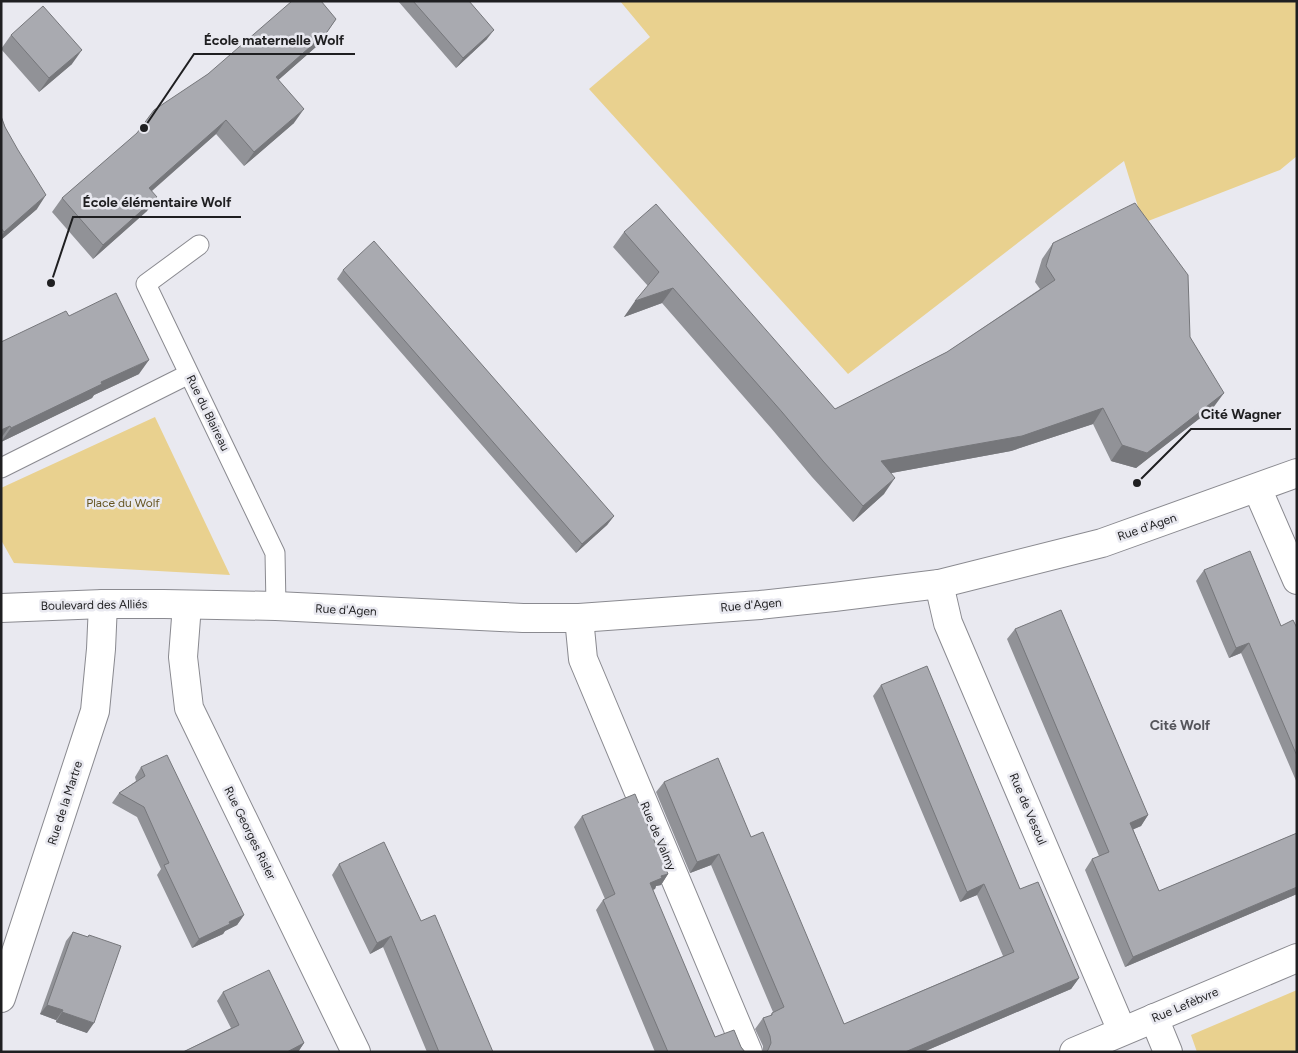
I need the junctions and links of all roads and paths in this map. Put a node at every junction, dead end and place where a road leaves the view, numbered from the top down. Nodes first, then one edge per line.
1 (199, 244) dead end
2 (190, 374) junction
3 (1, 468) edge
4 (1297, 473) edge
5 (1257, 488) junction
6 (1297, 580) edge
7 (939, 584) junction
8 (103, 604) junction
9 (187, 605) junction
10 (276, 606) junction
11 (1, 608) edge
12 (579, 618) junction
13 (1297, 958) edge
14 (1, 998) edge
15 (1154, 1018) junction
16 (1122, 1031) junction
17 (356, 1052) edge
18 (748, 1052) edge
19 (1074, 1052) edge
20 (1168, 1052) edge

1 - 2 lane, Rue du Blaireau
2 - 3 lane
2 - 10 lane, Rue du Blaireau
4 - 5 street, Rue d'Agen
5 - 6 street
5 - 7 street, Rue d'Agen
7 - 12 street, Rue d'Agen
7 - 16 street, Rue de Vesoul
8 - 9 street, Boulevard des Alliés
8 - 11 street, Boulevard des Alliés
8 - 14 street, Rue de la Martre
9 - 10 street, Rue d'Agen
9 - 17 street, Rue Georges Risler
10 - 12 street, Rue d'Agen
12 - 18 street, Rue de Valmy
13 - 15 street, Rue Lefèbvre
15 - 16 street, Rue Lefèbvre
15 - 20 street
16 - 19 street, Rue Lefèbvre

